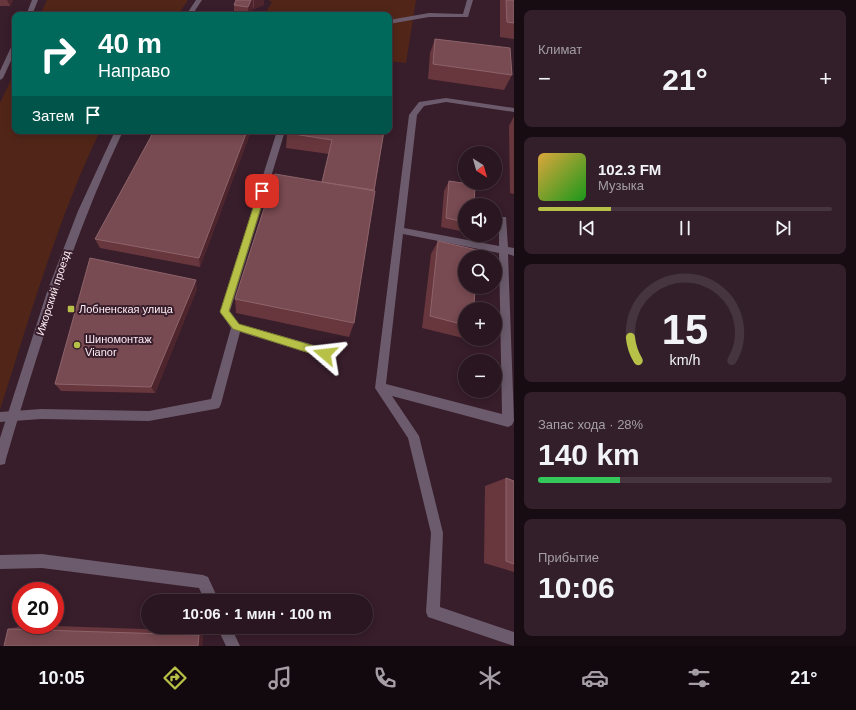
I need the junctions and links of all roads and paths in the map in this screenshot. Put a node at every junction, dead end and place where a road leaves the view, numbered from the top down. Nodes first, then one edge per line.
1 (36, 0) edge
2 (199, 0) edge
3 (470, 0) edge
4 (30, 12) edge
5 (191, 12) edge
6 (392, 21) edge
7 (12, 52) edge
8 (0, 78) edge
9 (514, 110) edge
10 (117, 134) edge
11 (279, 134) edge
12 (503, 219) dead end
13 (399, 230) junction
14 (503, 250) junction
15 (514, 252) edge
16 (236, 327) junction
17 (325, 354) dead end
18 (380, 388) junction
19 (13, 416) junction
20 (0, 417) edge
21 (0, 459) edge
22 (0, 562) edge
23 (209, 594) edge
24 (227, 634) edge
25 (514, 639) edge
26 (233, 646) edge

1 - 4 lane
2 - 5 street
3 - 6 lane
7 - 8 lane
9 - 13 lane
10 - 19 street, Ижорский проезд
11 - 16 lane
12 - 14 lane
13 - 14 lane
13 - 18 lane
14 - 15 lane
14 - 18 lane
16 - 17 lane
16 - 19 lane
18 - 25 lane
19 - 20 lane
19 - 21 street, Ижорский проезд
22 - 23 lane
24 - 26 lane

